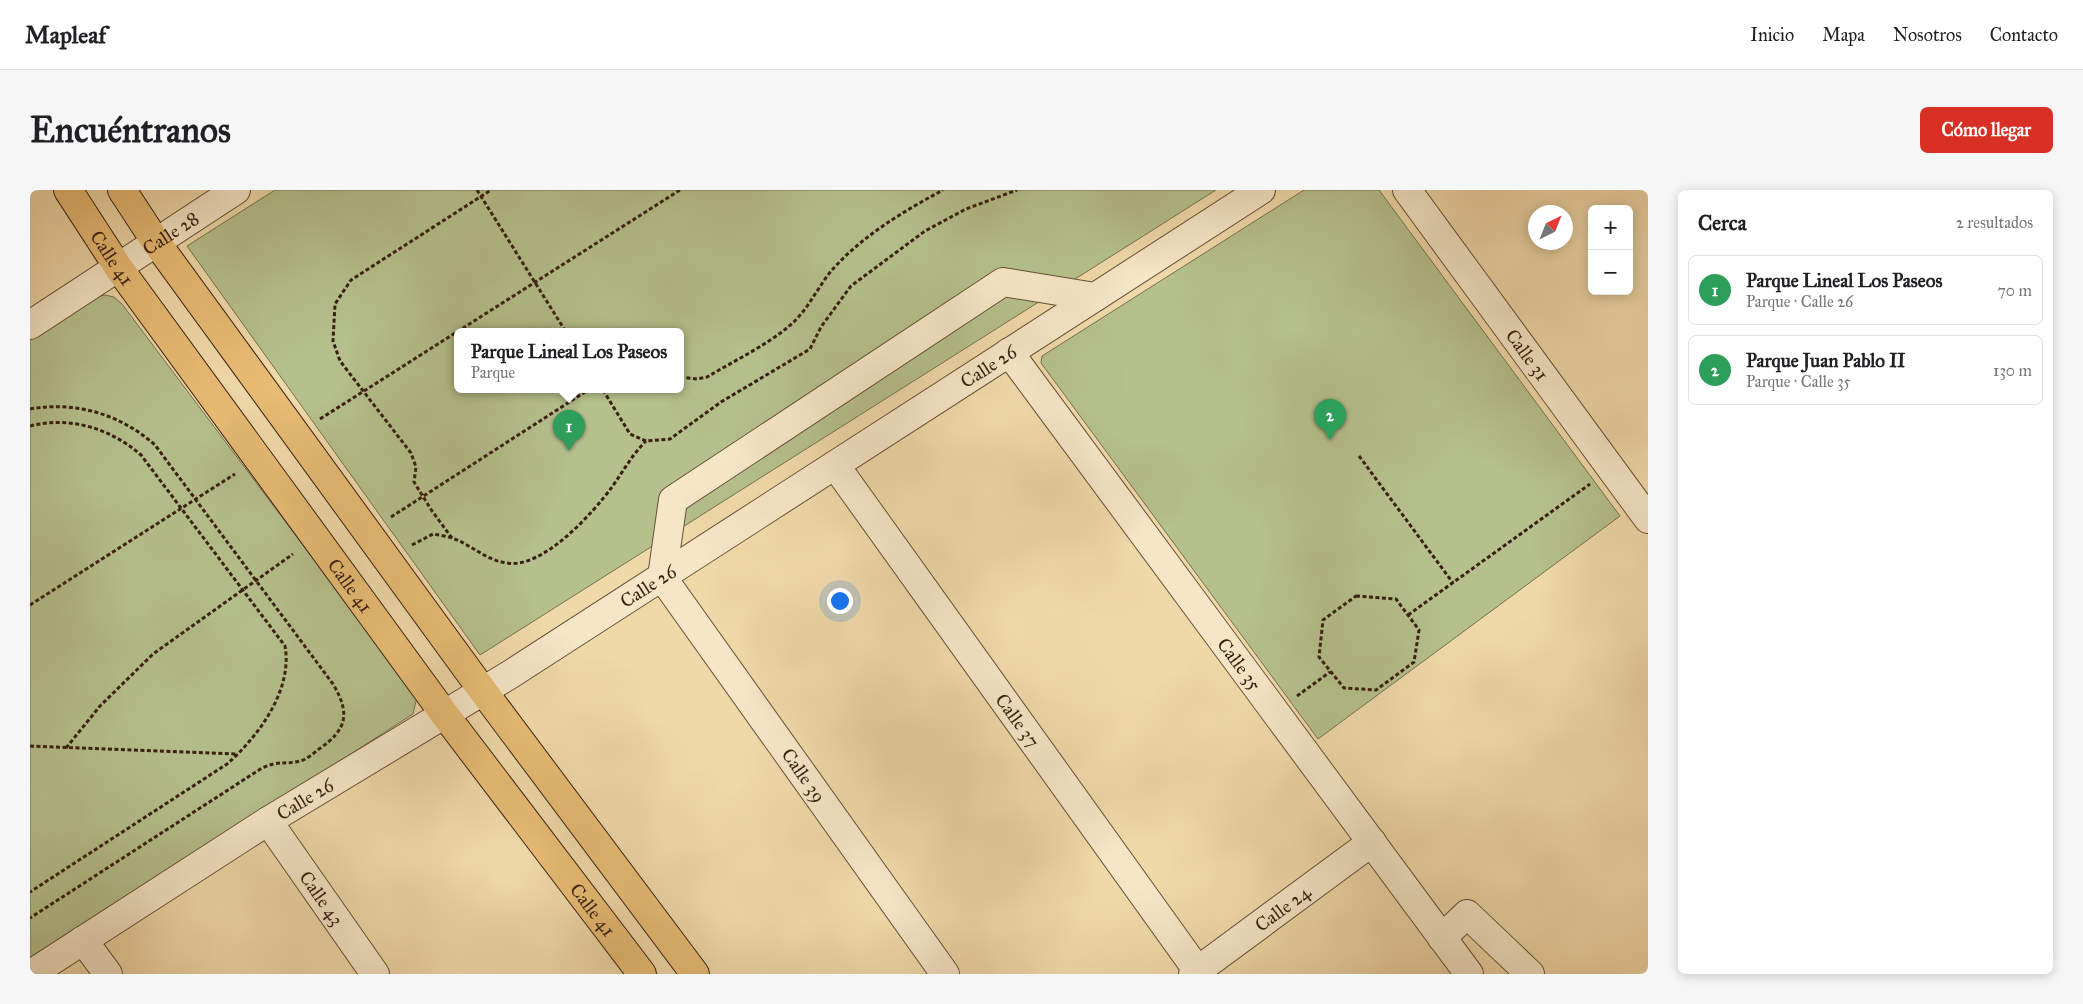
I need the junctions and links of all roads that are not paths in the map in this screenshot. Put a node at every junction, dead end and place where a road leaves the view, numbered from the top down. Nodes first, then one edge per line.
1 (68, 190) edge
2 (122, 190) edge
3 (236, 190) edge
4 (1261, 190) edge
5 (1406, 190) edge
6 (156, 242) junction
7 (118, 267) junction
8 (1095, 297) junction
9 (30, 325) edge
10 (1009, 352) junction
11 (835, 465) junction
12 (1648, 519) edge
13 (662, 577) junction
14 (483, 692) junction
15 (444, 715) junction
16 (268, 821) junction
17 (1372, 842) junction
18 (1442, 938) junction
19 (83, 940) junction
20 (1197, 973) edge
21 (31, 974) edge
22 (108, 974) edge
23 (375, 974) edge
24 (642, 974) edge
25 (695, 974) edge
26 (945, 974) edge
27 (1469, 974) edge
28 (1530, 974) edge

1 - 7 main road, Calle 41
2 - 6 main road
3 - 6 street, Calle 28
4 - 8 street, Calle 26
5 - 12 street, Calle 31
6 - 7 street, Calle 28
6 - 14 main road
7 - 9 street, Calle 28
7 - 15 main road, Calle 41
8 - 10 street, Calle 26
8 - 13 street
10 - 11 street, Calle 26
10 - 17 street, Calle 35
11 - 13 street, Calle 26
11 - 20 street, Calle 37
13 - 14 street, Calle 26
13 - 26 street, Calle 39
14 - 15 street, Calle 26
14 - 25 main road
15 - 16 street, Calle 26
15 - 24 main road, Calle 41
16 - 19 street, Calle 26
16 - 23 street, Calle 43
17 - 18 street, Calle 35
17 - 20 street, Calle 24
18 - 27 street, Calle 35
18 - 28 street
19 - 21 street, Calle 26
19 - 22 street

